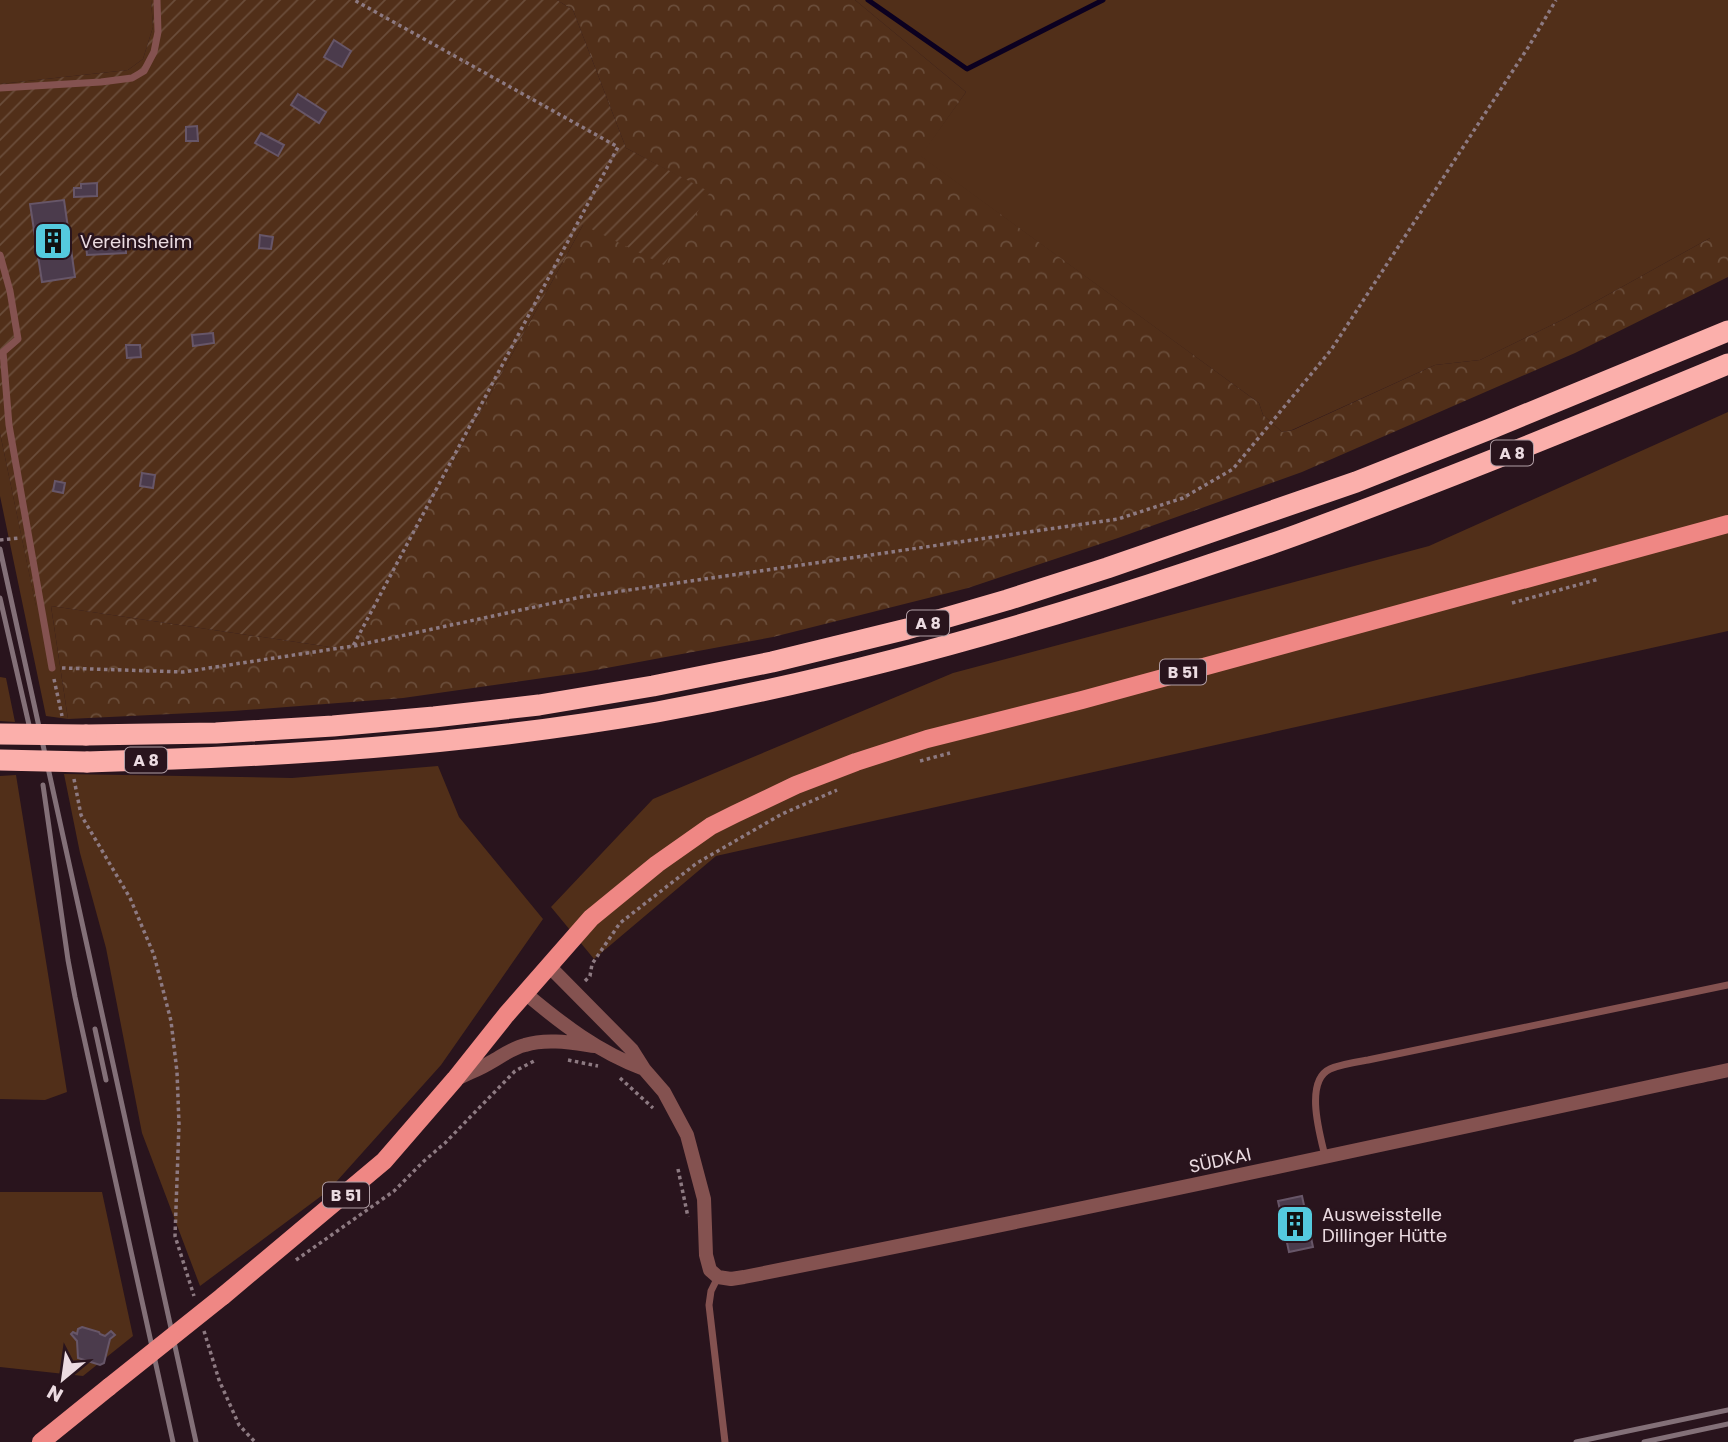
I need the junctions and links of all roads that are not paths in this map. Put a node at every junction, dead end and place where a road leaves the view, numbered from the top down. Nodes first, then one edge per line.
1 (157, 0) edge
2 (0, 89) edge
3 (0, 255) edge
4 (1728, 331) edge
5 (1728, 364) edge
6 (1728, 524) edge
7 (52, 668) road end
8 (0, 734) edge
9 (0, 760) edge
10 (549, 966) junction
11 (1728, 985) edge
12 (525, 993) junction
13 (595, 1046) junction
14 (644, 1069) junction
15 (1728, 1070) edge
16 (455, 1079) junction
17 (1325, 1157) junction
18 (718, 1277) junction
19 (41, 1442) edge
20 (725, 1442) edge

1 - 2 lane
3 - 7 lane
4 - 8 highway, A 8, bridge
5 - 9 highway, A 8, bridge
6 - 10 main road, B 51
10 - 12 main road, B 51
10 - 14 street
11 - 17 lane
12 - 13 street
12 - 16 main road, B 51
13 - 14 street
13 - 16 street
14 - 18 street
15 - 17 street, SÜDKAI
16 - 19 main road, B 51, bridge
17 - 18 street, SÜDKAI
18 - 20 lane

